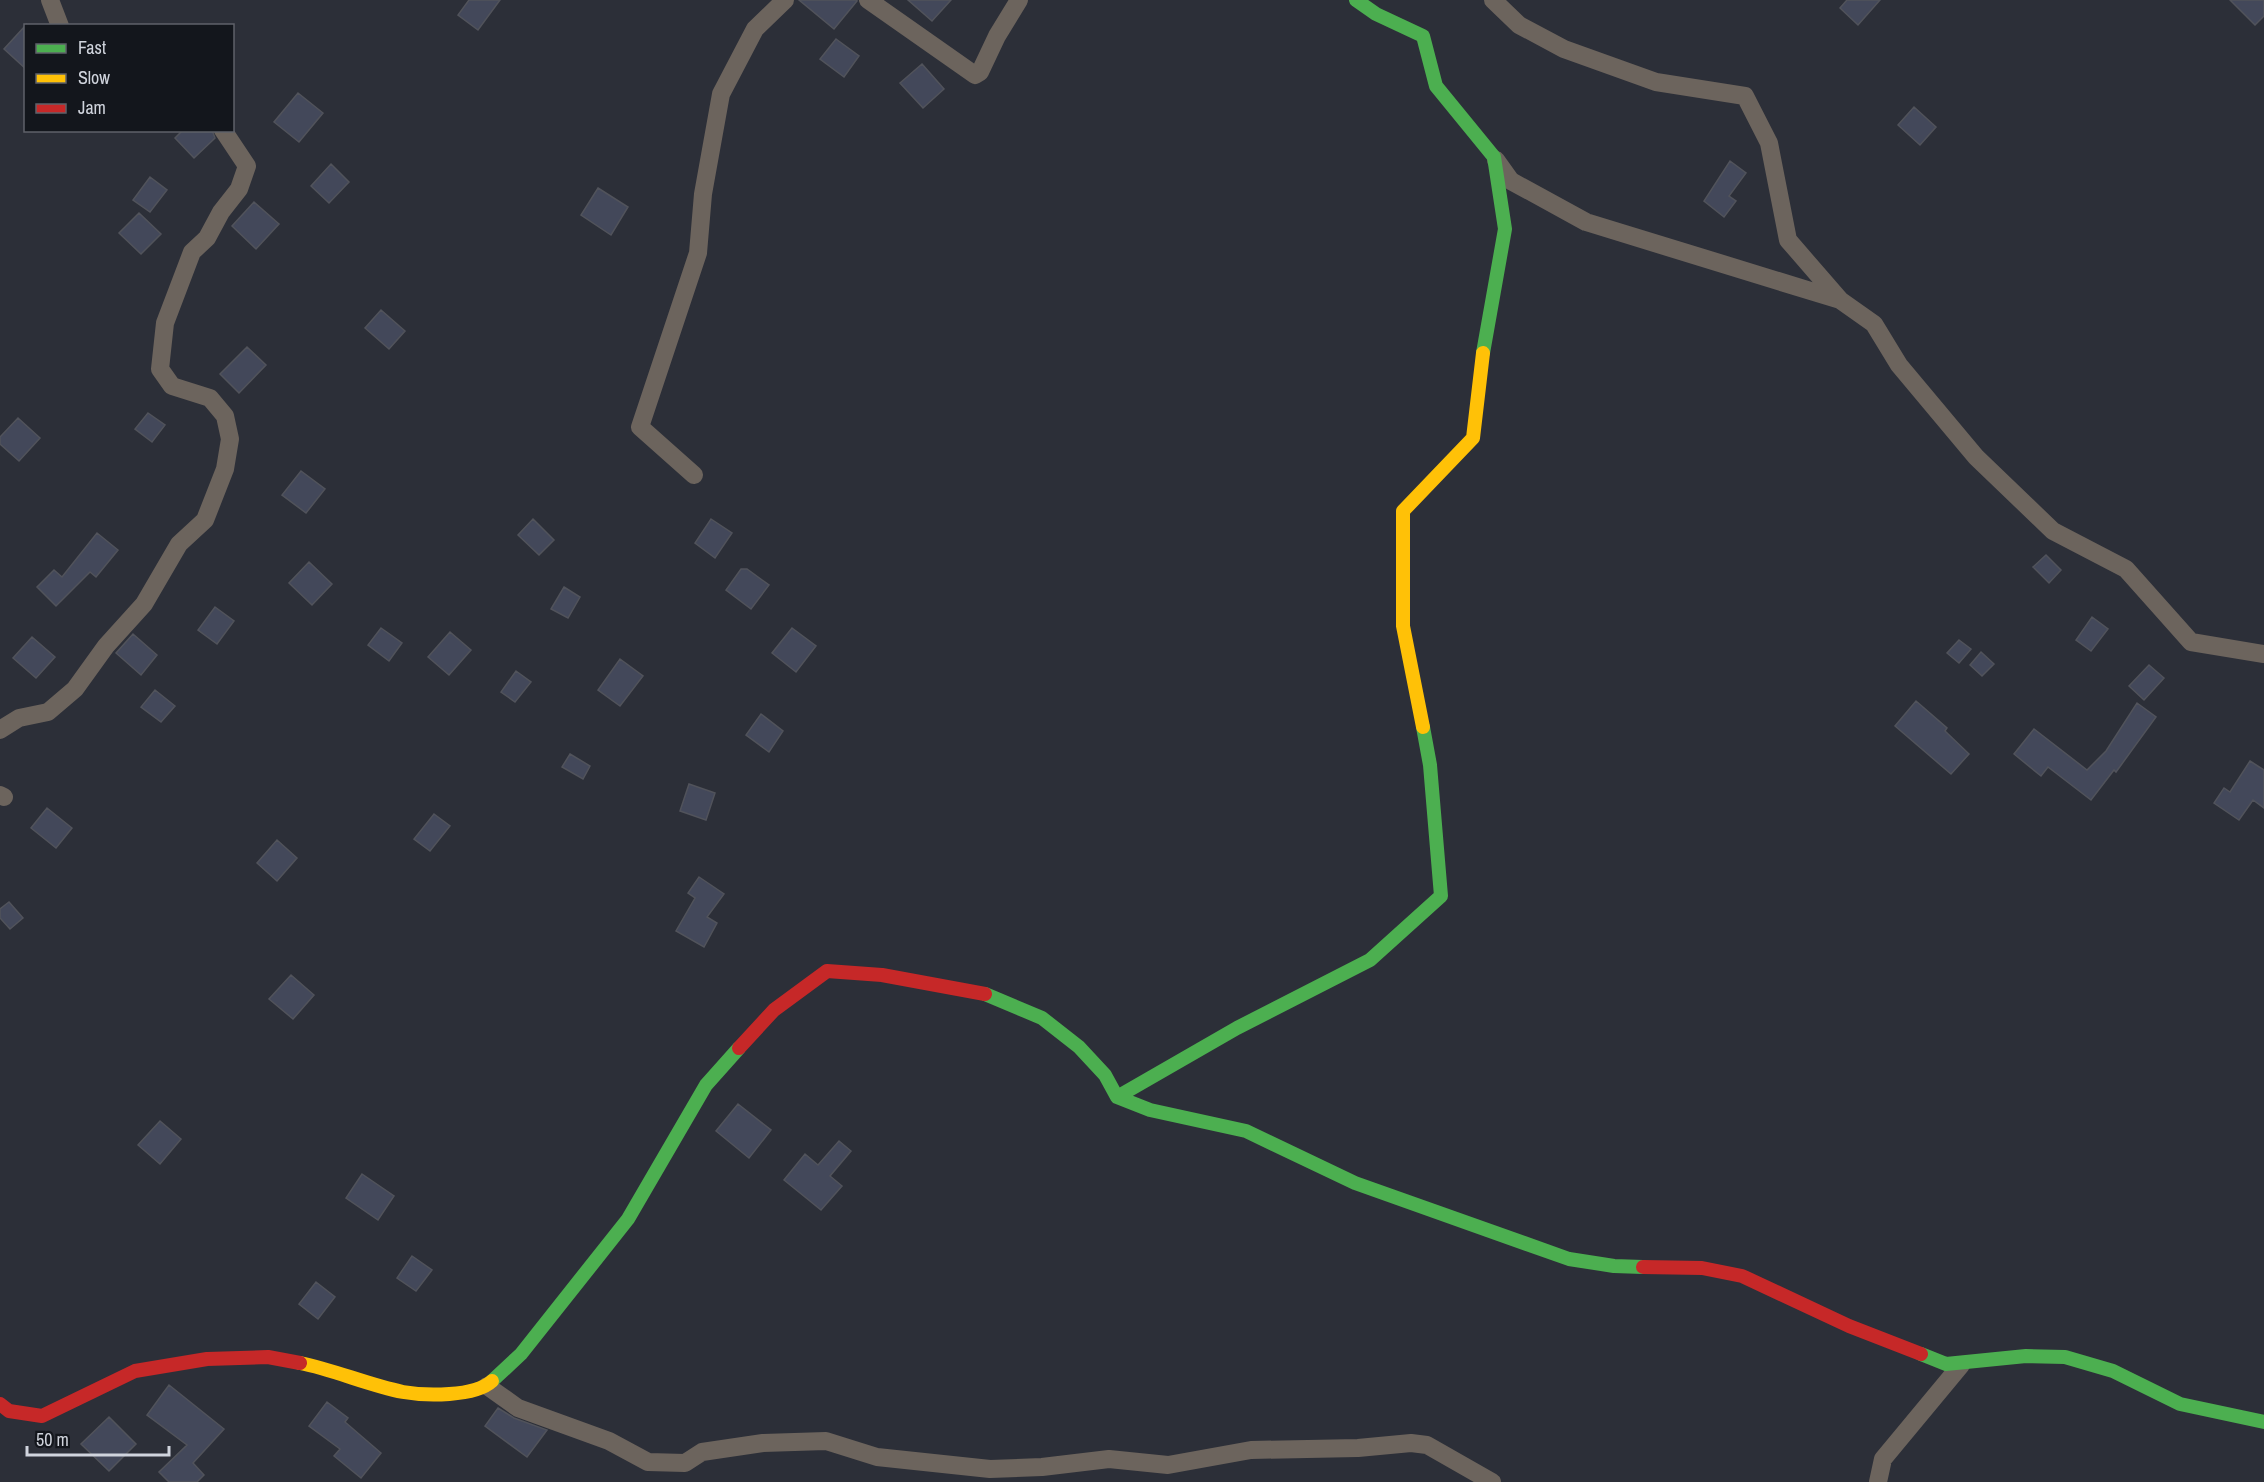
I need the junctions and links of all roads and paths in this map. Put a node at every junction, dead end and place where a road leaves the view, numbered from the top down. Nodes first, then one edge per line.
1 (50, 0) edge
2 (785, 0) edge
3 (868, 0) edge
4 (1019, 0) edge
5 (1356, 0) edge
6 (1493, 0) edge
7 (59, 24) edge
8 (224, 132) edge
9 (1494, 157) junction
10 (1840, 300) junction
11 (694, 475) dead end
12 (2264, 654) edge
13 (0, 730) edge
14 (1118, 1097) junction
15 (1960, 1365) junction
16 (487, 1386) junction
17 (0, 1404) edge
18 (2264, 1422) edge
19 (1492, 1482) edge
20 (1878, 1482) edge

1 - 7 street
2 - 11 street
3 - 4 street
5 - 9 street
6 - 10 street
8 - 13 street
9 - 10 street
9 - 14 street
10 - 12 street
14 - 15 street
14 - 16 street
15 - 18 street
15 - 20 street
16 - 17 street
16 - 19 street

